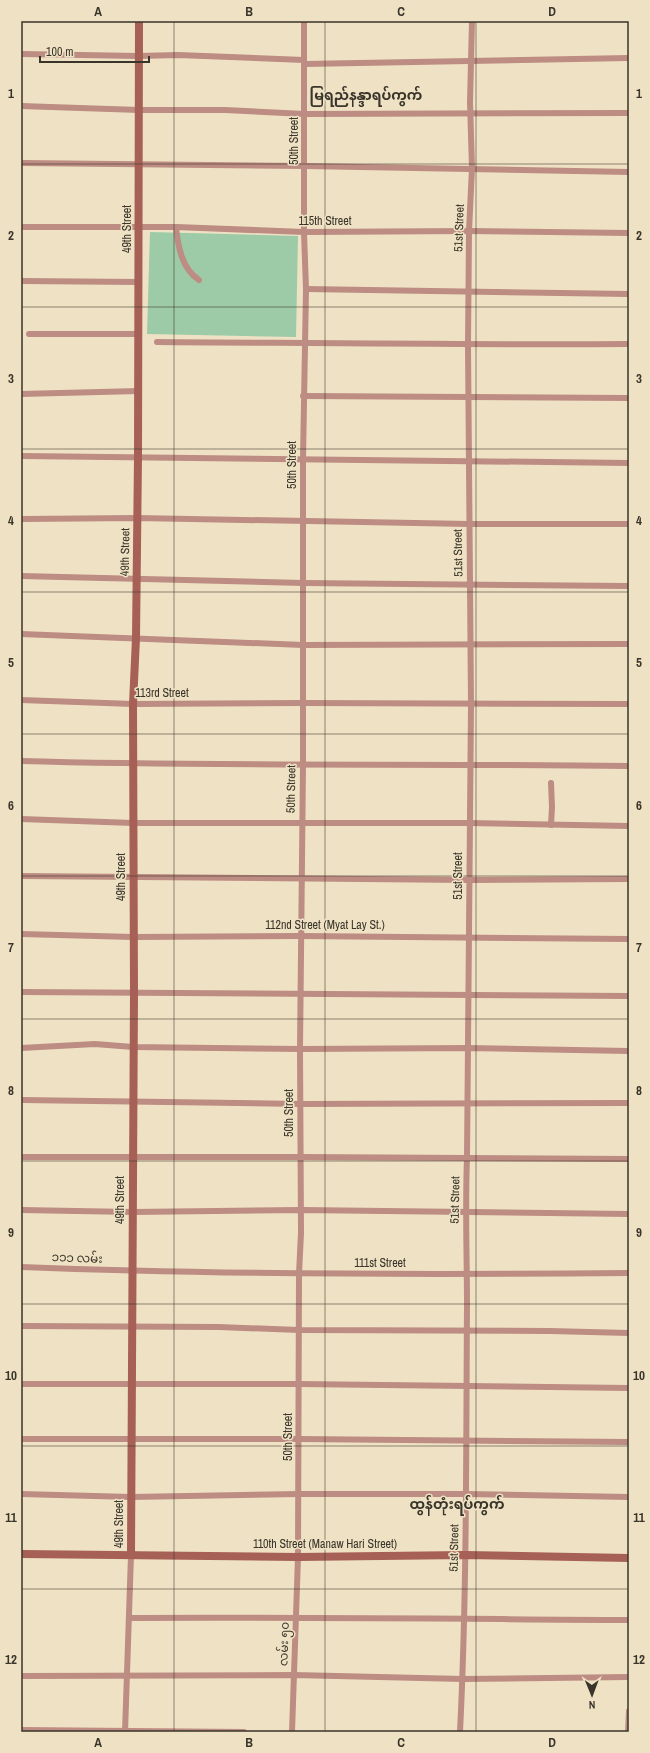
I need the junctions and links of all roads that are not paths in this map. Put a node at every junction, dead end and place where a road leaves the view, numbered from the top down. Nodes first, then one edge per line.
1 (139, 21) edge
2 (304, 21) edge
3 (472, 21) edge
4 (21, 54) edge
5 (140, 56) junction
6 (629, 58) edge
7 (304, 62) junction
8 (470, 62) junction
9 (21, 106) edge
10 (139, 110) junction
11 (629, 113) edge
12 (305, 114) junction
13 (471, 114) junction
14 (21, 163) edge
15 (139, 165) junction
16 (305, 166) junction
17 (472, 168) junction
18 (629, 172) edge
19 (21, 227) edge
20 (176, 227) junction
21 (139, 228) junction
22 (470, 231) junction
23 (304, 232) junction
24 (629, 233) edge
25 (199, 280) dead end
26 (21, 281) edge
27 (139, 282) junction
28 (306, 288) junction
29 (468, 292) junction
30 (629, 294) edge
31 (29, 334) dead end
32 (139, 334) junction
33 (157, 342) dead end
34 (305, 343) junction
35 (629, 344) edge
36 (468, 345) junction
37 (139, 391) junction
38 (21, 394) edge
39 (303, 396) junction
40 (468, 398) junction
41 (629, 398) edge
42 (21, 456) edge
43 (138, 457) junction
44 (303, 459) junction
45 (468, 461) junction
46 (629, 463) edge
47 (137, 518) junction
48 (21, 520) edge
49 (303, 522) junction
50 (469, 524) junction
51 (629, 524) edge
52 (21, 576) edge
53 (136, 578) junction
54 (303, 583) junction
55 (469, 584) junction
56 (629, 586) edge
57 (21, 634) edge
58 (136, 638) junction
59 (629, 644) edge
60 (303, 645) junction
61 (470, 646) junction
62 (21, 700) edge
63 (303, 703) junction
64 (133, 704) junction
65 (471, 704) junction
66 (629, 704) edge
67 (21, 761) edge
68 (133, 763) junction
69 (470, 764) junction
70 (303, 765) junction
71 (629, 766) edge
72 (551, 783) dead end
73 (21, 819) edge
74 (302, 823) junction
75 (468, 823) junction
76 (133, 824) junction
77 (551, 825) junction
78 (629, 826) edge
79 (21, 876) edge
80 (134, 878) junction
81 (302, 879) junction
82 (629, 879) edge
83 (469, 880) junction
84 (21, 934) edge
85 (301, 936) junction
86 (468, 937) junction
87 (133, 938) junction
88 (629, 939) edge
89 (21, 992) edge
90 (134, 993) junction
91 (301, 993) junction
92 (468, 994) junction
93 (629, 996) edge
94 (133, 1047) junction
95 (21, 1048) edge
96 (468, 1048) junction
97 (300, 1049) junction
98 (629, 1051) edge
99 (21, 1100) edge
100 (133, 1101) junction
101 (629, 1103) edge
102 (300, 1104) junction
103 (468, 1104) junction
104 (132, 1156) junction
105 (21, 1157) edge
106 (300, 1157) junction
107 (467, 1158) junction
108 (629, 1160) edge
109 (21, 1210) edge
110 (301, 1210) junction
111 (132, 1212) junction
112 (465, 1213) junction
113 (629, 1214) edge
114 (21, 1267) edge
115 (131, 1271) junction
116 (629, 1273) edge
117 (299, 1274) junction
118 (467, 1275) junction
119 (21, 1326) edge
120 (132, 1327) junction
121 (299, 1330) junction
122 (466, 1331) junction
123 (629, 1333) edge
124 (132, 1383) junction
125 (21, 1384) edge
126 (299, 1384) junction
127 (466, 1385) junction
128 (629, 1388) edge
129 (21, 1440) edge
130 (131, 1440) junction
131 (299, 1440) junction
132 (466, 1441) junction
133 (629, 1442) edge
134 (21, 1494) edge
135 (299, 1494) junction
136 (466, 1494) junction
137 (131, 1497) junction
138 (629, 1497) edge
139 (21, 1554) edge
140 (464, 1554) junction
141 (131, 1555) junction
142 (298, 1557) junction
143 (629, 1558) edge
144 (296, 1617) junction
145 (129, 1618) junction
146 (464, 1620) junction
147 (629, 1620) edge
148 (294, 1675) junction
149 (21, 1676) edge
150 (127, 1676) junction
151 (629, 1677) edge
152 (463, 1679) junction
153 (629, 1711) edge
154 (21, 1730) edge
155 (125, 1731) edge
156 (244, 1732) edge
157 (292, 1732) edge
158 (460, 1732) edge
159 (628, 1732) edge

1 - 5 main road, 49th Street
2 - 7 street, 50th Street
3 - 8 street, 51st Street
4 - 5 street
5 - 7 street
5 - 10 main road, 49th Street
6 - 8 street
7 - 8 street
7 - 12 street, 50th Street
8 - 13 street, 51st Street
9 - 10 street
10 - 12 street
10 - 15 main road, 49th Street
11 - 13 street
12 - 13 street
12 - 16 street, 50th Street
13 - 17 street, 51st Street
14 - 15 street
15 - 16 street
15 - 21 main road, 49th Street
16 - 17 street
16 - 23 street, 50th Street
17 - 18 street
17 - 22 street, 51st Street
19 - 21 street, 115th Street
20 - 21 street, 115th Street
20 - 23 street, 115th Street
20 - 25 street
21 - 27 main road, 49th Street
22 - 23 street, 115th Street
22 - 24 street, 115th Street
22 - 29 street, 51st Street
23 - 28 street, 50th Street
26 - 27 street
27 - 32 main road, 49th Street
28 - 29 street
28 - 34 street, 50th Street
29 - 30 street
29 - 36 street, 51st Street
31 - 32 street
32 - 37 main road, 49th Street
33 - 34 street
34 - 36 street
34 - 39 street, 50th Street
35 - 36 street
36 - 40 street, 51st Street
37 - 38 street
37 - 43 main road, 49th Street
39 - 40 street
39 - 44 street, 50th Street
40 - 41 street
40 - 45 street, 51st Street
42 - 43 street
43 - 44 street
43 - 47 main road, 49th Street
44 - 45 street
44 - 49 street, 50th Street
45 - 46 street
45 - 50 street, 51st Street
47 - 48 street
47 - 49 street
47 - 53 main road, 49th Street
49 - 50 street
49 - 54 street, 50th Street
50 - 51 street
50 - 55 street, 51st Street
52 - 53 street
53 - 54 street
53 - 58 main road, 49th Street
54 - 55 street
54 - 60 street, 50th Street
55 - 56 street
55 - 61 street, 51st Street
57 - 58 street
58 - 60 street
58 - 64 main road, 49th Street
59 - 61 street
60 - 61 street
60 - 63 street, 50th Street
61 - 65 street, 51st Street
62 - 64 street, 113rd Street
63 - 64 street, 113rd Street
63 - 65 street, 113rd Street
63 - 70 street, 50th Street
64 - 68 main road, 49th Street
65 - 66 street, 113rd Street
65 - 69 street, 51st Street
67 - 68 street
68 - 70 street
68 - 76 main road, 49th Street
69 - 70 street
69 - 71 street
69 - 75 street, 51st Street
70 - 74 street, 50th Street
72 - 77 street
73 - 76 street
74 - 75 street
74 - 76 street
74 - 81 street, 50th Street
75 - 77 street
75 - 83 street, 51st Street
76 - 80 main road, 49th Street
77 - 78 street
79 - 80 street
80 - 81 street
80 - 87 main road, 49th Street
81 - 83 street
81 - 85 street, 50th Street
82 - 83 street
83 - 86 street, 51st Street
84 - 87 street, 112nd Street (Myat Lay St.)
85 - 86 street, 112nd Street (Myat Lay St.)
85 - 87 street, 112nd Street (Myat Lay St.)
85 - 91 street, 50th Street
86 - 88 street, 112nd Street (Myat Lay St.)
86 - 92 street, 51st Street
87 - 90 main road, 49th Street
89 - 90 street
90 - 91 street
90 - 94 main road, 49th Street
91 - 92 street
91 - 97 street, 50th Street
92 - 93 street
92 - 96 street, 51st Street
94 - 95 street
94 - 97 street
94 - 100 main road, 49th Street
96 - 97 street
96 - 98 street
96 - 103 street, 51st Street
97 - 102 street, 50th Street
99 - 100 street
100 - 102 street
100 - 104 main road, 49th Street
101 - 103 street
102 - 103 street
102 - 106 street, 50th Street
103 - 107 street, 51st Street
104 - 105 street
104 - 106 street
104 - 111 main road, 49th Street
106 - 107 street
106 - 110 street, 50th Street
107 - 108 street
107 - 112 street, 51st Street
109 - 111 street
110 - 111 street
110 - 112 street
110 - 117 street, 50th Street
111 - 115 main road, 49th Street
112 - 113 street
112 - 118 street, 51st Street
114 - 115 street, ၁၁၁ လမ်း
115 - 117 street, 111st Street
115 - 120 main road, 49th Street
116 - 118 street, 111st Street
117 - 118 street, 111st Street
117 - 121 street, 50th Street
118 - 122 street, 51st Street
119 - 120 street
120 - 121 street
120 - 124 main road, 49th Street
121 - 122 street
121 - 126 street, 50th Street
122 - 123 street
122 - 127 street, 51st Street
124 - 125 street
124 - 126 street
124 - 130 main road, 49th Street
126 - 127 street
126 - 131 street, 50th Street
127 - 128 street
127 - 132 street, 51st Street
129 - 130 street
130 - 131 street
130 - 137 main road, 49th Street
131 - 132 street
131 - 135 street, 50th Street
132 - 133 street
132 - 136 street, 51st Street
134 - 137 street
135 - 136 street
135 - 137 street
135 - 142 street, 50th Street
136 - 138 street
136 - 140 street, 51st Street
137 - 141 main road, 49th Street
139 - 141 main road, 110th Street (Manaw Hari Street)
140 - 142 main road, 110th Street (Manaw Hari Street)
140 - 143 main road, 110th Street (Manaw Hari Street)
140 - 146 street, 51st Street
141 - 142 main road, 110th Street (Manaw Hari Street)
141 - 145 street, 49th Street
142 - 144 street, လမ်း ၅၀
144 - 145 street
144 - 146 street
144 - 148 street, လမ်း ၅၀
145 - 150 street, 49th Street
146 - 147 street
146 - 152 street, 51st Street
148 - 150 street
148 - 152 street
148 - 157 street, လမ်း ၅၀
149 - 150 street
150 - 155 street, 49th Street
151 - 152 street
152 - 158 street, 51st Street
153 - 159 street
154 - 155 street
155 - 156 street

